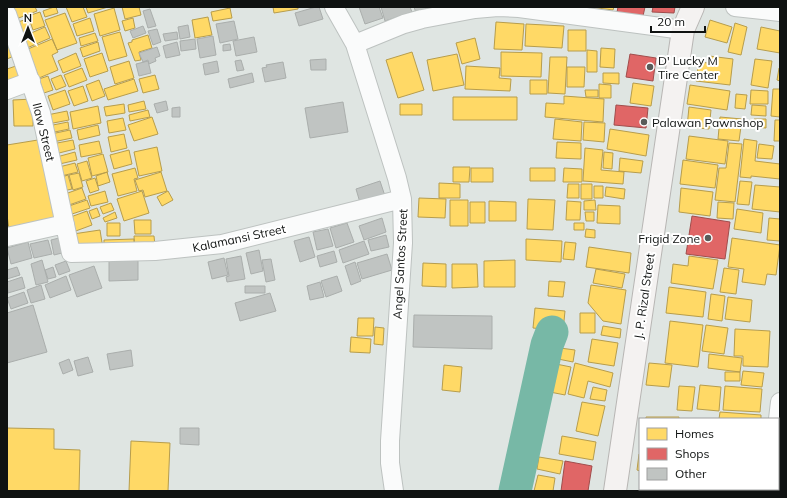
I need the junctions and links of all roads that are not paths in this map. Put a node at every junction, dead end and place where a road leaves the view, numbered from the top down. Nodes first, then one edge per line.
1 (334, 7) edge
2 (693, 7) edge
3 (735, 7) edge
4 (780, 12) edge
5 (7, 14) edge
6 (683, 30) junction
7 (355, 44) junction
8 (30, 81) junction
9 (7, 90) edge
10 (402, 199) junction
11 (65, 224) junction
12 (7, 237) edge
13 (71, 253) joint
14 (780, 402) edge
15 (778, 418) edge
16 (394, 491) edge
17 (615, 491) edge

1 - 7 street, Angel Santos Street
2 - 6 main road, J. P. Rizal Street
3 - 4 street
5 - 8 street, Ilaw Street
6 - 7 street
6 - 17 main road, J. P. Rizal Street
7 - 10 street, Angel Santos Street
8 - 9 street
8 - 11 street, Ilaw Street
10 - 13 street, Kalamansi Street
10 - 16 street, Angel Santos Street
11 - 12 street
11 - 13 street, Ilaw Street
14 - 15 street

